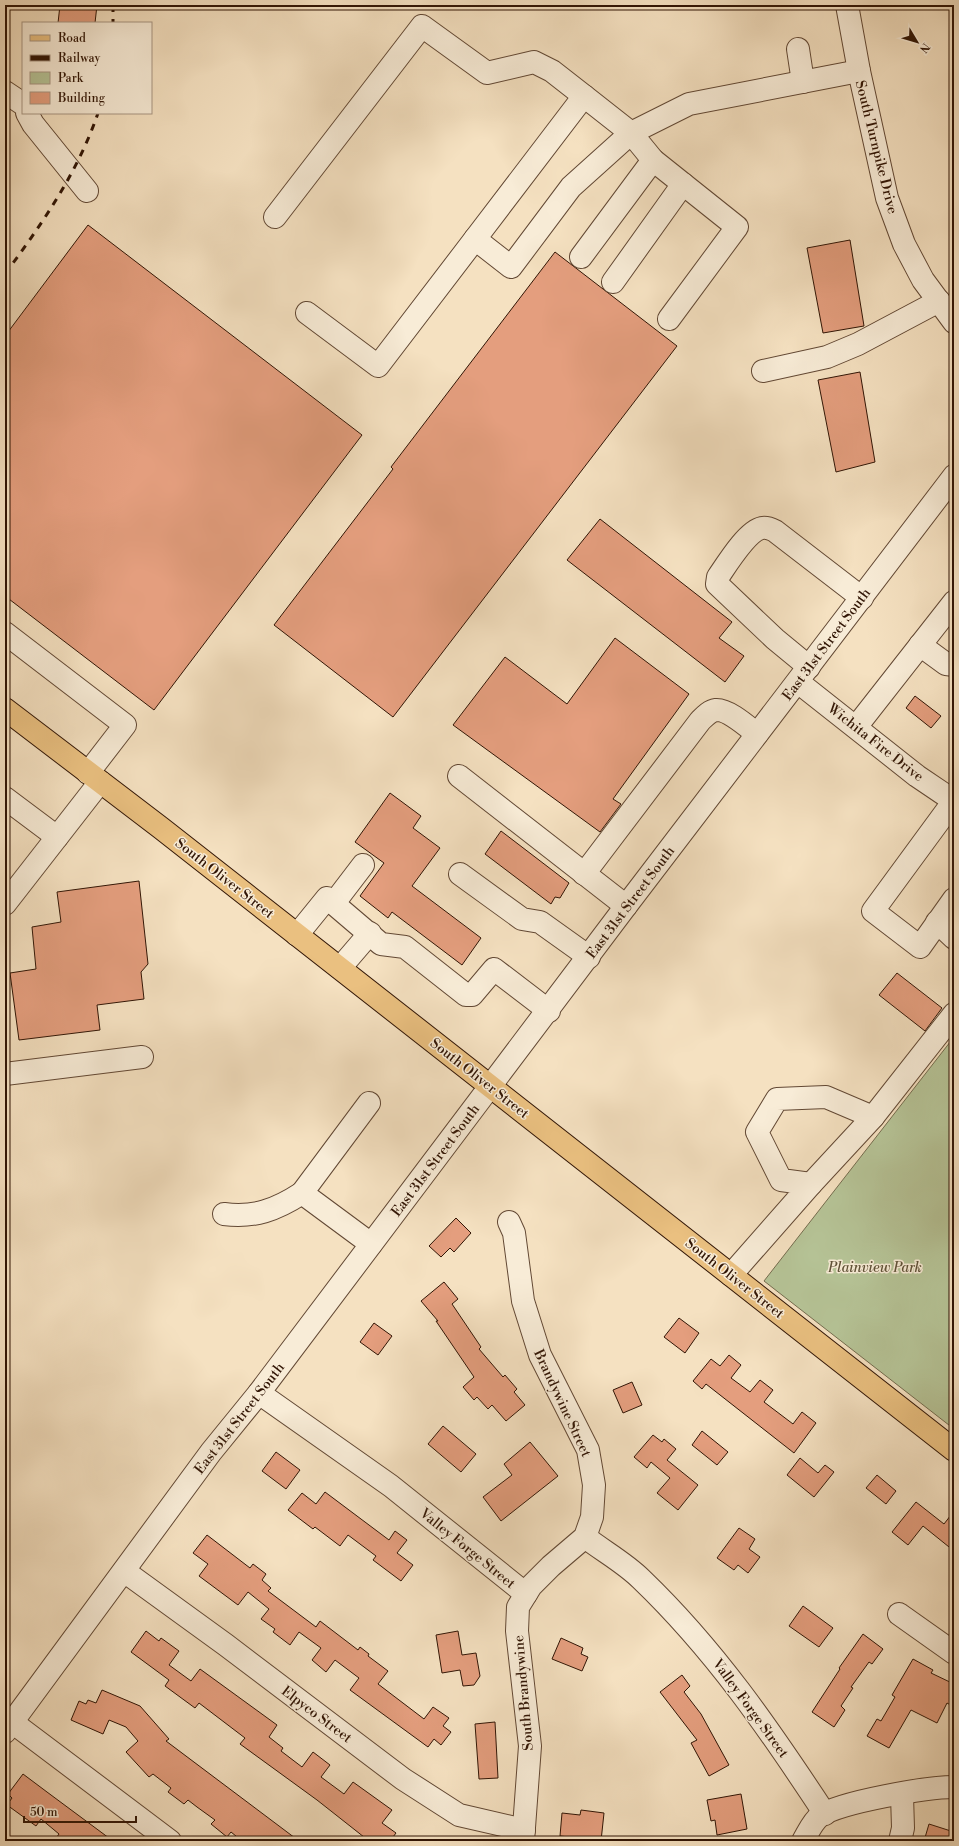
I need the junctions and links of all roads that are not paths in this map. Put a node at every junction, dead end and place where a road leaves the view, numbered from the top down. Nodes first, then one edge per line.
1 (847, 5) edge
2 (798, 49) dead end
3 (859, 71) junction
4 (803, 82) junction
5 (5, 92) edge
6 (584, 96) junction
7 (22, 103) edge
8 (27, 114) edge
9 (631, 133) junction
10 (653, 160) junction
11 (683, 184) junction
12 (87, 191) dead end
13 (275, 217) dead end
14 (475, 239) junction
15 (581, 257) dead end
16 (613, 282) dead end
17 (939, 301) junction
18 (306, 313) dead end
19 (669, 320) dead end
20 (954, 322) edge
21 (763, 372) dead end
22 (954, 476) edge
23 (862, 598) junction
24 (954, 602) edge
25 (5, 633) edge
26 (920, 645) junction
27 (954, 665) edge
28 (804, 674) junction
29 (5, 709) edge
30 (856, 727) junction
31 (758, 734) junction
32 (459, 776) dead end
33 (94, 778) junction
34 (5, 798) edge
35 (954, 802) edge
36 (57, 838) junction
37 (364, 865) dead end
38 (460, 874) dead end
39 (584, 874) junction
40 (954, 899) edge
41 (334, 903) junction
42 (5, 904) edge
43 (626, 906) junction
44 (937, 922) junction
45 (370, 933) junction
46 (298, 935) junction
47 (954, 938) edge
48 (589, 957) junction
49 (340, 968) junction
50 (549, 1011) junction
51 (954, 1014) edge
52 (142, 1057) dead end
53 (5, 1074) edge
54 (491, 1087) junction
55 (369, 1103) dead end
56 (873, 1117) junction
57 (811, 1184) junction
58 (302, 1193) junction
59 (224, 1214) dead end
60 (510, 1222) dead end
61 (371, 1244) junction
62 (731, 1275) junction
63 (259, 1393) junction
64 (954, 1450) edge
65 (585, 1537) junction
66 (124, 1571) junction
67 (526, 1594) junction
68 (899, 1614) dead end
69 (954, 1653) edge
70 (9, 1727) edge
71 (954, 1787) edge
72 (902, 1794) junction
73 (825, 1814) junction
74 (523, 1836) edge
75 (170, 1841) edge
76 (803, 1841) edge
77 (900, 1841) edge

1 - 3 street, South Turnpike Drive
2 - 4 street
3 - 4 street
3 - 17 street, South Turnpike Drive
4 - 9 street
5 - 7 street
6 - 9 street
6 - 13 street
6 - 14 street
8 - 12 street
9 - 10 street
9 - 14 street
10 - 11 street
10 - 15 street
11 - 16 street
11 - 19 street
14 - 18 street
17 - 20 street, South Turnpike Drive
17 - 21 street
22 - 23 street, East 31st Street South
23 - 28 street, East 31st Street South
23 - 28 street, Wichita Fire Drive
24 - 26 street
25 - 33 street
26 - 27 street
26 - 30 street
28 - 30 street, Wichita Fire Drive
28 - 31 street, East 31st Street South
29 - 33 main road, South Oliver Street
30 - 35 street, Wichita Fire Drive
31 - 39 street
31 - 43 street, East 31st Street South
32 - 39 street
33 - 36 street
33 - 46 main road, South Oliver Street
34 - 36 street
35 - 44 street
36 - 42 street
37 - 41 street
38 - 48 street
39 - 43 street
40 - 44 street
41 - 45 street
41 - 46 street
43 - 48 street, East 31st Street South
44 - 47 street
45 - 49 street
45 - 50 street
46 - 49 main road, South Oliver Street
48 - 50 street, East 31st Street South
49 - 54 main road, South Oliver Street
50 - 54 street, East 31st Street South
51 - 56 street
52 - 53 street
54 - 61 street, East 31st Street South
54 - 62 main road, South Oliver Street
55 - 58 street
56 - 57 street
56 - 57 street
57 - 62 street
58 - 59 street
58 - 61 street
60 - 65 street, Brandywine Street
61 - 63 street, East 31st Street South
62 - 64 main road, South Oliver Street
63 - 66 street, East 31st Street South
63 - 67 street, Valley Forge Street
65 - 67 street, Valley Forge Street
65 - 73 street, Valley Forge Street
66 - 70 street, East 31st Street South
66 - 74 street, Elpyco Street
67 - 74 street, South Brandywine
68 - 69 street
70 - 75 street
71 - 72 street
72 - 73 street
72 - 77 street
73 - 76 street

